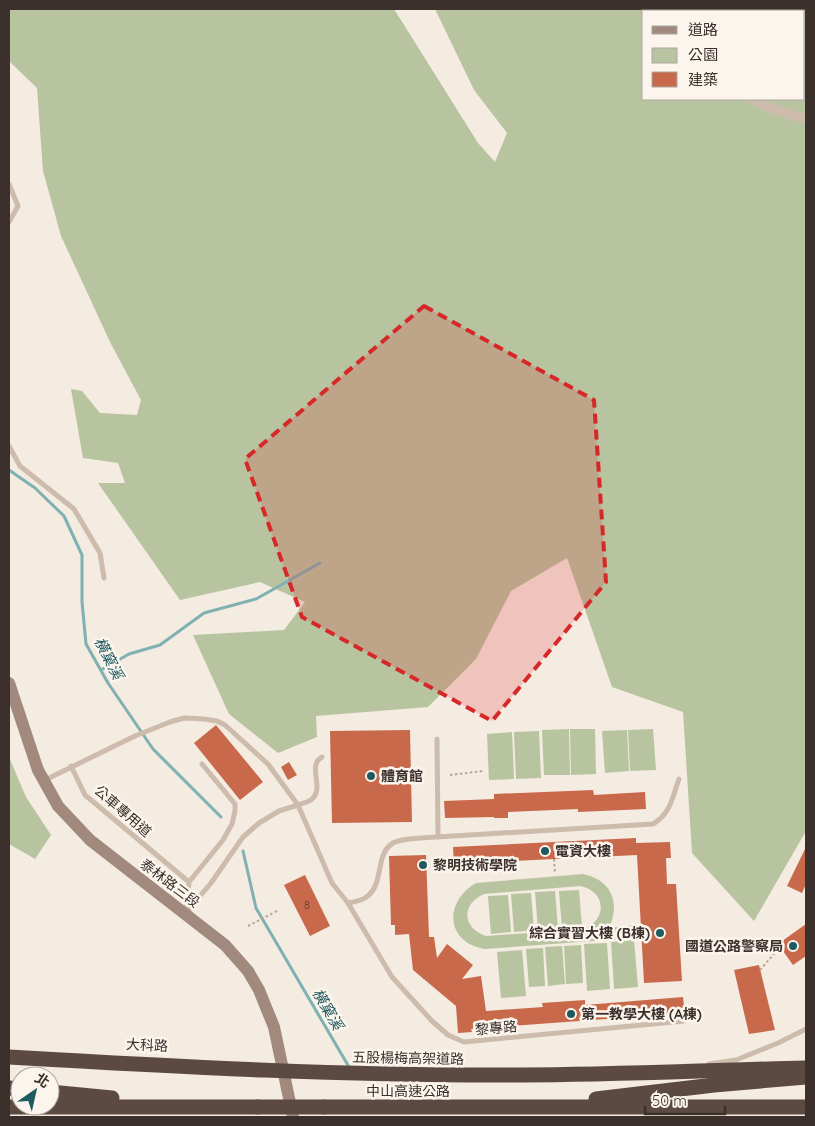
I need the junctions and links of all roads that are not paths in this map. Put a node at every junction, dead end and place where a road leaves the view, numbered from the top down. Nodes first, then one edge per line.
1 (754, 100) edge
2 (806, 119) edge
3 (9, 184) edge
4 (9, 222) edge
5 (9, 446) edge
6 (104, 578) dead end
7 (9, 683) edge
8 (437, 740) dead end
9 (322, 757) dead end
10 (202, 764) dead end
11 (72, 766) junction
12 (679, 779) dead end
13 (44, 781) junction
14 (298, 805) junction
15 (438, 837) junction
16 (190, 882) junction
17 (348, 903) junction
18 (186, 913) junction
19 (684, 1021) dead end
20 (806, 1028) edge
21 (9, 1052) edge
22 (9, 1057) edge
23 (284, 1068) junction
24 (806, 1068) edge
25 (806, 1077) edge
26 (60, 1093) edge
27 (193, 1106) junction
28 (9, 1107) edge
29 (806, 1107) edge
30 (523, 1108) junction
31 (293, 1117) edge

1 - 2 street
3 - 4 lane
5 - 6 lane
7 - 13 main road, 泰林路三段
8 - 15 lane
9 - 14 lane
10 - 16 lane
11 - 13 lane
11 - 14 lane, 黎專路
11 - 16 lane, 公車專用道
12 - 15 lane
13 - 18 main road, 泰林路三段
14 - 17 lane, 黎專路
14 - 18 lane
15 - 17 lane
16 - 18 lane
17 - 19 lane, 黎專路
18 - 23 main road, 泰林路三段
20 - 23 lane
21 - 23 main road, 大科路
22 - 24 highway, 五股楊梅高架道路, bridge
23 - 31 main road, 泰林路三段
25 - 30 highway
26 - 27 highway
27 - 28 highway, 中山高速公路
27 - 30 highway, 中山高速公路, bridge
29 - 30 highway, 中山高速公路

